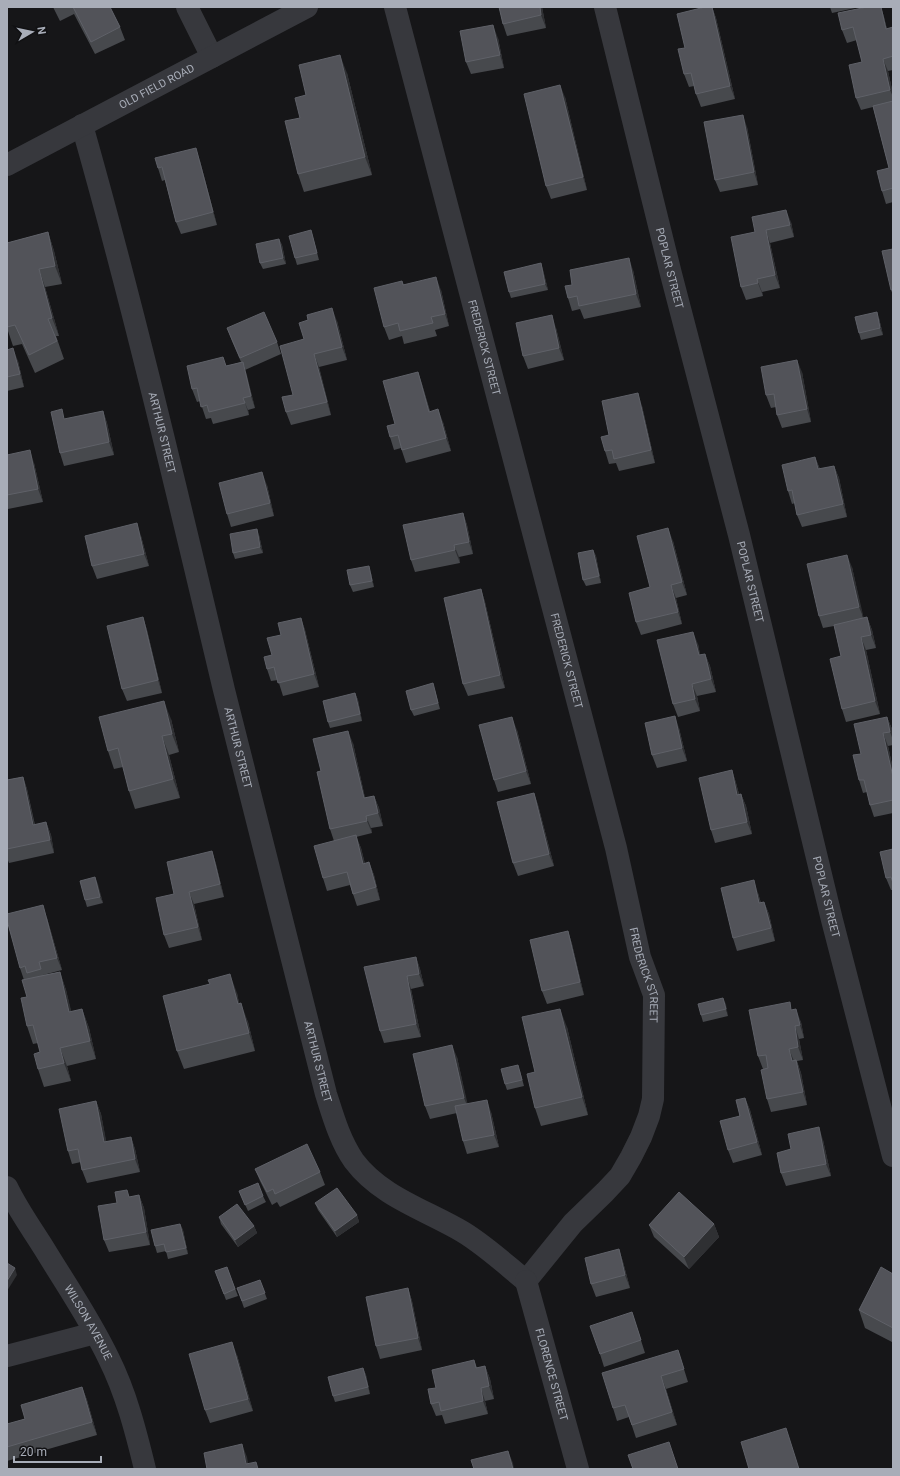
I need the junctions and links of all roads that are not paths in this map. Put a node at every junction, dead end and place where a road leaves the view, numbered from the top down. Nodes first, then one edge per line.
1 (187, 7) edge
2 (306, 7) edge
3 (395, 7) edge
4 (605, 7) edge
5 (212, 57) junction
6 (82, 125) junction
7 (7, 165) edge
8 (893, 1156) edge
9 (7, 1187) edge
10 (526, 1281) junction
11 (95, 1333) junction
12 (7, 1356) edge
13 (145, 1469) edge
14 (578, 1469) edge

1 - 5 street
2 - 5 street, OLD FIELD ROAD
3 - 10 street, FREDERICK STREET
4 - 8 street, POPLAR STREET
5 - 6 street, OLD FIELD ROAD
6 - 7 street, OLD FIELD ROAD
6 - 10 street, ARTHUR STREET
9 - 11 street, WILSON AVENUE
10 - 14 street, FLORENCE STREET
11 - 12 street
11 - 13 street, WILSON AVENUE

